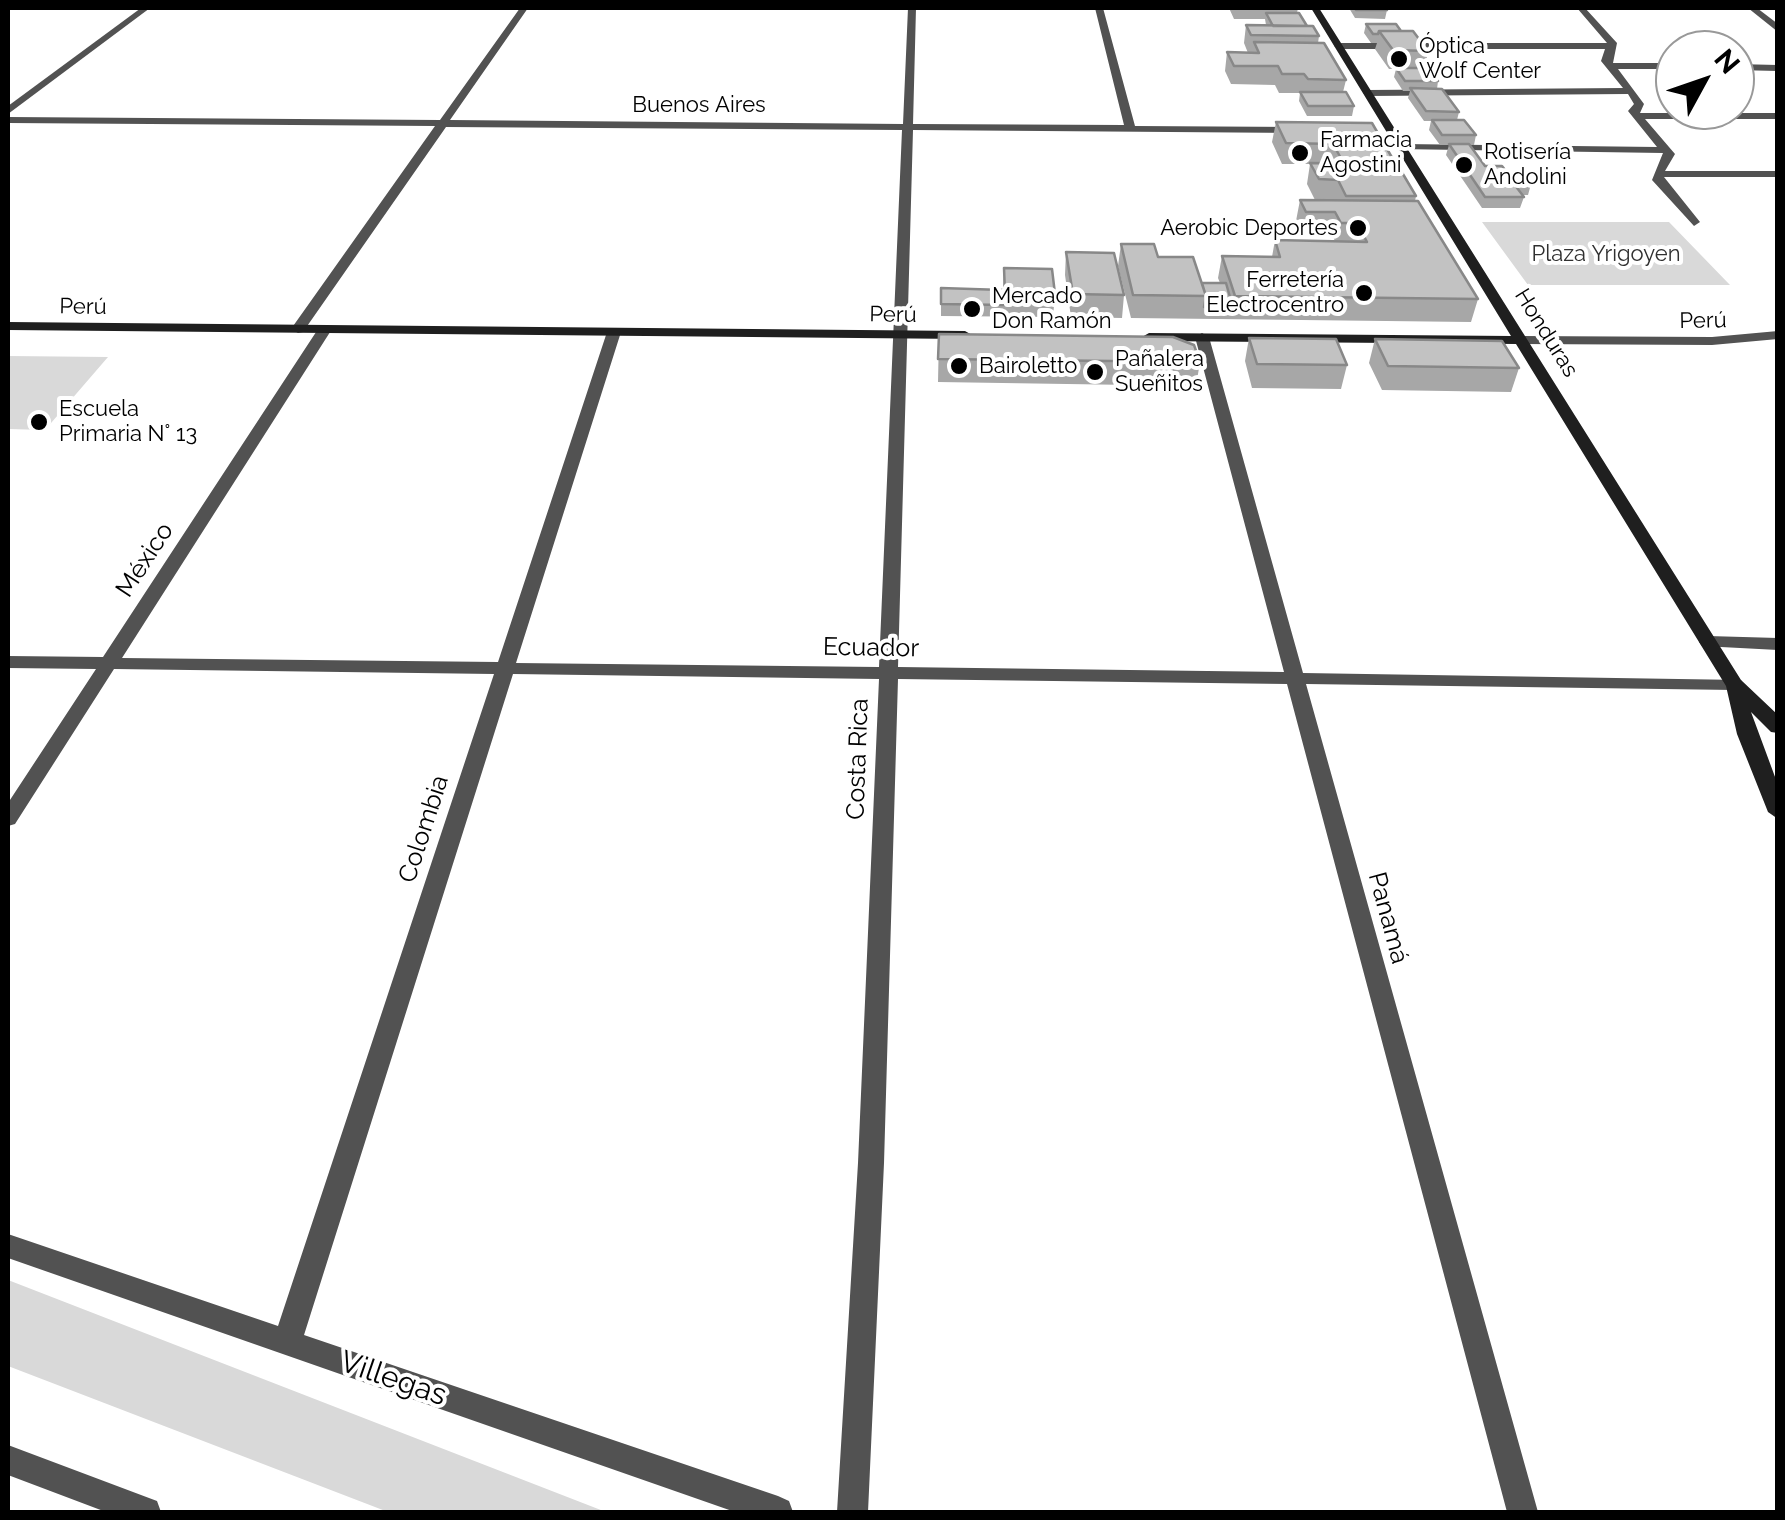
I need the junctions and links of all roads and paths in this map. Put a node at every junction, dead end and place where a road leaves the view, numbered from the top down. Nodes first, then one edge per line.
1 (146, 8) edge
2 (524, 8) edge
3 (912, 8) edge
4 (1099, 8) edge
5 (1315, 8) edge
6 (1581, 8) edge
7 (1752, 8) edge
8 (1778, 29) edge
9 (1339, 46) junction
10 (1612, 46) junction
11 (1610, 66) junction
12 (1655, 66) edge
13 (1631, 91) junction
14 (1368, 93) junction
15 (8, 111) edge
16 (1636, 116) junction
17 (1778, 116) edge
18 (8, 120) edge
19 (444, 123) junction
20 (908, 126) junction
21 (1130, 128) junction
22 (1316, 130) edge
23 (1372, 130) edge
24 (1391, 130) junction
25 (1401, 146) junction
26 (1665, 150) junction
27 (1659, 174) junction
28 (1778, 174) edge
29 (1694, 222) dead end
30 (8, 326) edge
31 (298, 329) junction
32 (324, 329) junction
33 (614, 332) junction
34 (900, 335) junction
35 (1778, 335) edge
36 (976, 336) edge
37 (1126, 337) edge
38 (1202, 337) junction
39 (1521, 340) junction
40 (1708, 642) junction
41 (1778, 644) edge
42 (8, 662) edge
43 (108, 663) junction
44 (505, 668) junction
45 (889, 674) junction
46 (1294, 678) junction
47 (1734, 684) junction
48 (1778, 727) edge
49 (1778, 812) edge
50 (8, 819) edge
51 (8, 1246) edge
52 (287, 1342) junction
53 (8, 1460) edge
54 (146, 1512) edge
55 (778, 1512) edge
56 (852, 1512) edge
57 (1522, 1512) edge

1 - 15 street
2 - 19 street
3 - 20 street, Costa Rica
4 - 21 street
5 - 9 main road, Honduras
6 - 10 street
7 - 8 street
9 - 10 street
9 - 14 main road, Honduras
10 - 11 street
11 - 12 street
11 - 13 street
13 - 14 street
13 - 16 street
14 - 24 main road, Honduras
16 - 17 street
16 - 26 street
18 - 19 street, Buenos Aires
19 - 20 street, Buenos Aires
19 - 31 street
20 - 21 street, Buenos Aires
20 - 34 street, Costa Rica
21 - 22 street, Buenos Aires
23 - 24 street
24 - 25 main road, Honduras
25 - 26 street
25 - 39 main road, Honduras
26 - 27 street
27 - 28 street
27 - 29 street
30 - 31 main road, Perú
31 - 32 main road, Perú
32 - 33 main road, Perú
32 - 43 street, México
33 - 34 main road, Perú
33 - 44 street, Colombia
34 - 36 main road, Perú
34 - 45 street, Costa Rica
35 - 39 street, Perú
37 - 38 main road, Perú
38 - 39 main road, Perú
38 - 46 street, Panamá
39 - 40 main road, Honduras
40 - 41 street
40 - 47 main road, Honduras
42 - 43 street, Ecuador
43 - 44 street, Ecuador
43 - 50 street, México
44 - 45 street, Ecuador
44 - 52 street, Colombia
45 - 46 street, Ecuador
45 - 56 street, Costa Rica
46 - 47 street, Ecuador
46 - 57 street, Panamá
47 - 48 main road, Honduras
47 - 49 main road, Honduras
51 - 52 street, Villegas
52 - 55 street, Villegas
53 - 54 street

